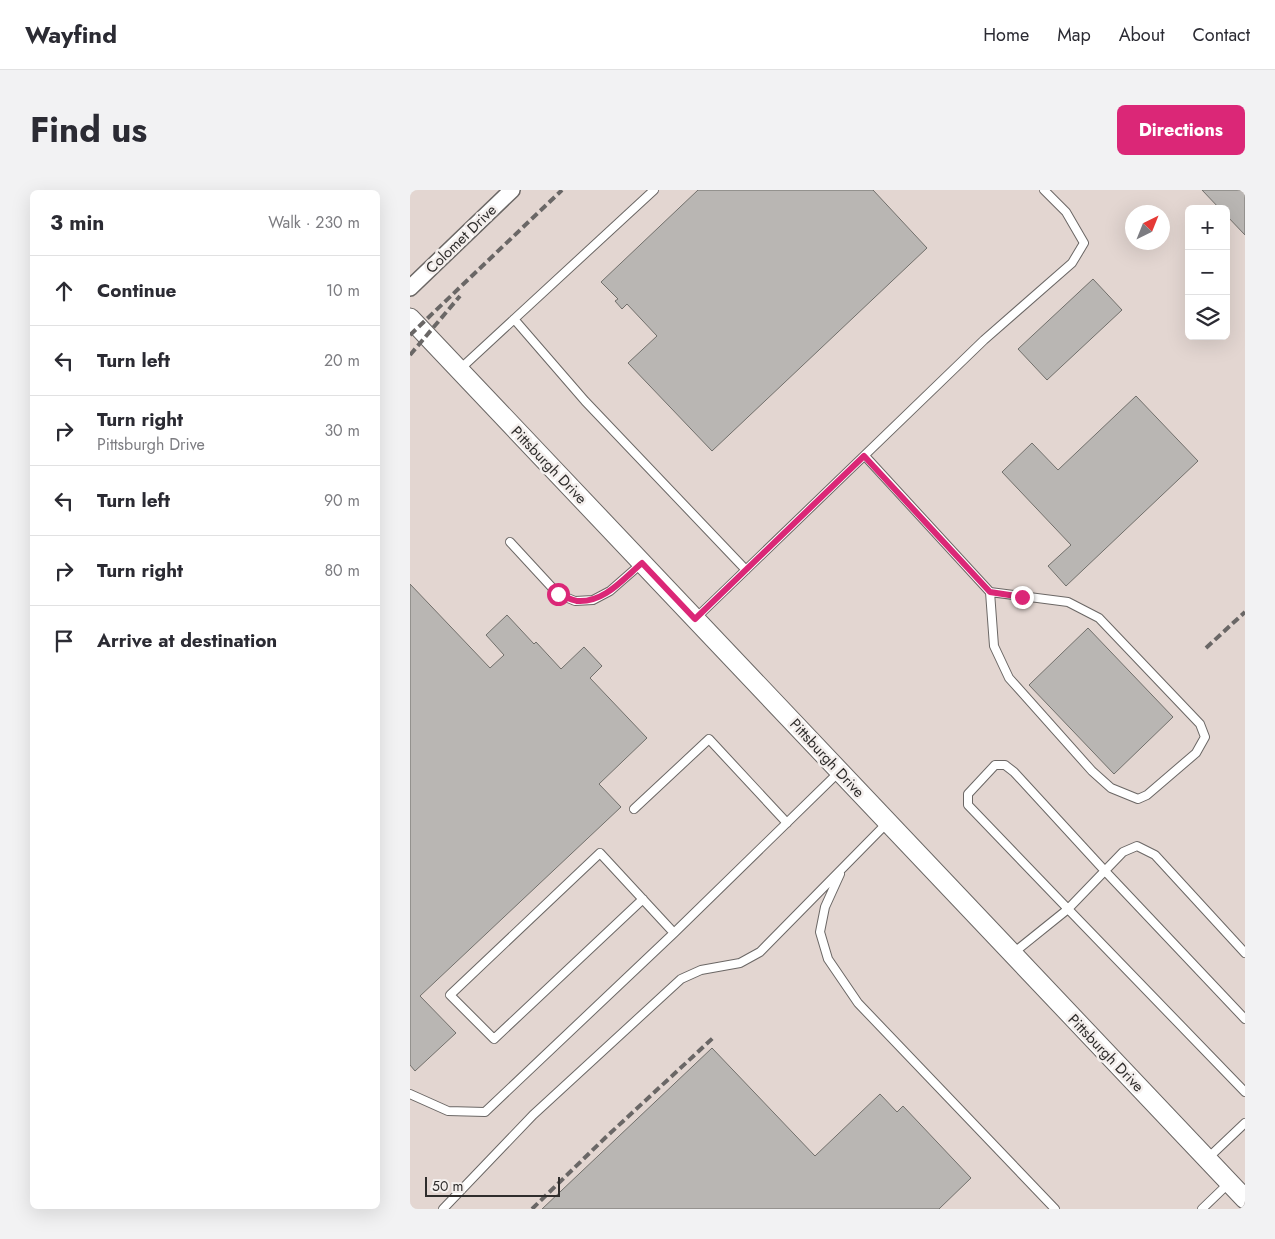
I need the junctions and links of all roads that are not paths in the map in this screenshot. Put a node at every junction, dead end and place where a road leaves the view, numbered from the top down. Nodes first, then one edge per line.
1 (512, 190) edge
2 (654, 190) edge
3 (1044, 190) edge
4 (410, 288) edge
5 (410, 318) edge
6 (514, 319) junction
7 (459, 370) junction
8 (864, 456) junction
9 (510, 542) dead end
10 (642, 563) junction
11 (746, 570) junction
12 (990, 592) junction
13 (695, 619) junction
14 (840, 771) junction
15 (634, 809) dead end
16 (888, 822) junction
17 (786, 823) junction
18 (843, 868) junction
19 (1105, 871) junction
20 (642, 899) junction
21 (1068, 909) junction
22 (674, 933) junction
23 (1245, 953) edge
24 (1012, 954) junction
25 (1245, 1019) edge
26 (1245, 1092) edge
27 (410, 1094) edge
28 (1245, 1123) edge
29 (1207, 1160) junction
30 (1230, 1183) junction
31 (1245, 1199) edge
32 (443, 1209) edge
33 (1055, 1209) edge
34 (1202, 1209) edge

1 - 4 street, Colomet Drive
2 - 6 lane
3 - 8 lane
5 - 7 street, Pittsburgh Drive
6 - 7 lane
6 - 11 lane
7 - 10 street, Pittsburgh Drive
8 - 11 lane
8 - 12 lane
9 - 10 lane
10 - 13 street, Pittsburgh Drive
11 - 13 lane
12 - 12 lane
13 - 14 street, Pittsburgh Drive
14 - 16 street, Pittsburgh Drive
14 - 17 lane
15 - 17 lane
16 - 18 lane
16 - 24 street, Pittsburgh Drive
17 - 22 lane
18 - 32 lane
18 - 33 lane
19 - 21 lane
19 - 21 lane
19 - 23 lane
19 - 25 lane
20 - 20 lane
20 - 22 lane
21 - 24 lane
21 - 26 lane
22 - 27 lane
24 - 29 street, Pittsburgh Drive
28 - 29 lane
29 - 30 street, Pittsburgh Drive
30 - 31 street, Pittsburgh Drive
30 - 34 lane

